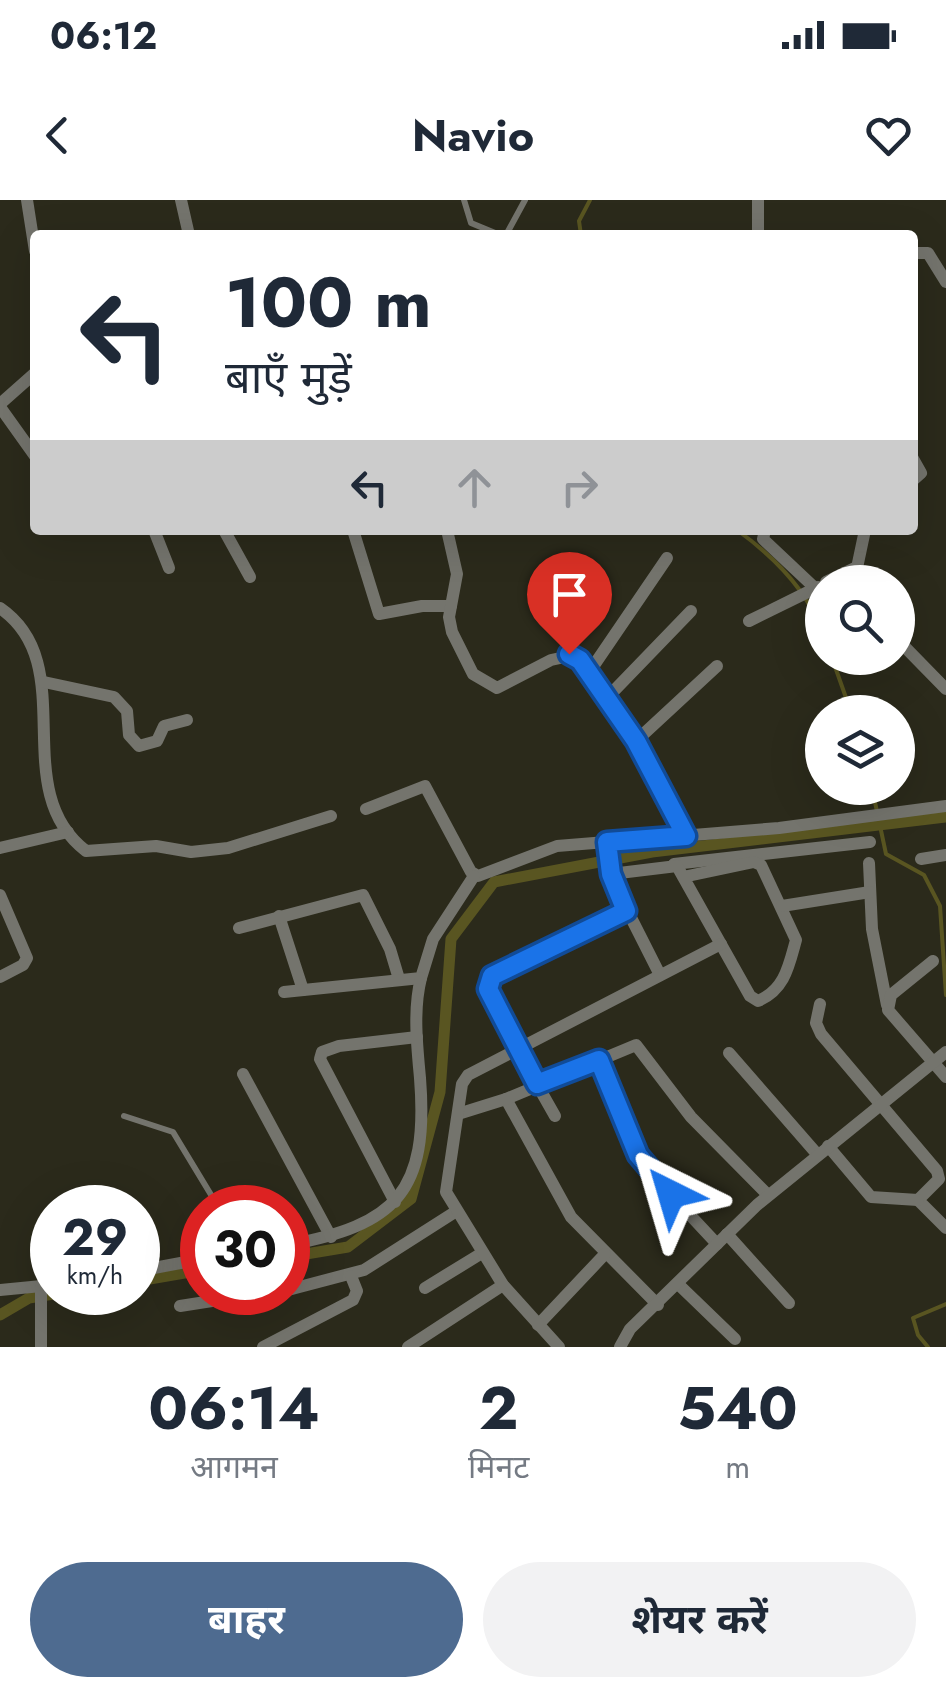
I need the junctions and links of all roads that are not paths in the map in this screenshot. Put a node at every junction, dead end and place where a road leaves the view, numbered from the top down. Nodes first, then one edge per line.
1 (27, 200) edge
2 (180, 200) edge
3 (464, 200) edge
4 (525, 200) edge
5 (758, 200) edge
6 (32, 230) edge
7 (189, 230) edge
8 (490, 230) edge
9 (506, 230) edge
10 (758, 230) edge
11 (918, 253) edge
12 (946, 282) edge
13 (30, 378) edge
14 (0, 406) edge
15 (30, 449) edge
16 (156, 535) edge
17 (227, 535) edge
18 (354, 535) edge
19 (448, 535) edge
20 (763, 535) edge
21 (864, 535) edge
22 (667, 558) dead end
23 (856, 565) edge
24 (169, 568) dead end
25 (250, 576) dead end
26 (805, 581) edge
27 (805, 594) edge
28 (451, 606) junction
29 (0, 608) edge
30 (691, 612) dead end
31 (749, 622) dead end
32 (915, 657) edge
33 (717, 666) dead end
34 (588, 674) junction
35 (44, 682) junction
36 (946, 689) edge
37 (606, 698) junction
38 (186, 720) dead end
39 (636, 741) junction
40 (946, 806) edge
41 (366, 809) dead end
42 (331, 816) dead end
43 (68, 832) junction
44 (686, 836) junction
45 (870, 842) dead end
46 (607, 847) junction
47 (0, 848) edge
48 (946, 855) edge
49 (921, 859) dead end
50 (869, 863) dead end
51 (674, 864) junction
52 (610, 870) junction
53 (474, 876) junction
54 (684, 877) junction
55 (870, 892) junction
56 (0, 894) edge
57 (782, 906) junction
58 (626, 911) junction
59 (280, 916) junction
60 (240, 928) dead end
61 (721, 944) junction
62 (932, 961) dead end
63 (660, 975) junction
64 (0, 977) edge
65 (421, 978) junction
66 (399, 980) junction
67 (303, 990) junction
68 (284, 992) dead end
69 (820, 1004) dead end
70 (887, 1004) junction
71 (417, 1037) junction
72 (517, 1048) junction
73 (946, 1052) edge
74 (729, 1053) dead end
75 (599, 1060) junction
76 (933, 1062) junction
77 (243, 1074) dead end
78 (946, 1077) edge
79 (537, 1084) junction
80 (506, 1099) junction
81 (879, 1105) junction
82 (458, 1114) junction
83 (124, 1116) dead end
84 (556, 1116) dead end
85 (822, 1150) junction
86 (205, 1185) edge
87 (768, 1195) junction
88 (918, 1200) junction
89 (395, 1202) junction
90 (455, 1212) junction
91 (946, 1228) edge
92 (331, 1237) junction
93 (722, 1239) junction
94 (310, 1241) edge
95 (482, 1253) junction
96 (605, 1254) junction
97 (351, 1276) junction
98 (678, 1284) junction
99 (310, 1285) edge
100 (503, 1285) junction
101 (425, 1288) dead end
102 (30, 1289) edge
103 (0, 1290) edge
104 (789, 1303) dead end
105 (658, 1305) junction
106 (42, 1315) edge
107 (538, 1324) junction
108 (734, 1339) dead end
109 (556, 1346) edge
110 (41, 1347) edge
111 (263, 1347) edge
112 (408, 1347) edge
113 (620, 1347) edge

1 - 6 street
2 - 7 street
3 - 8 lane
4 - 9 lane
5 - 10 street
11 - 12 street
13 - 14 street
14 - 15 street
16 - 24 street
17 - 25 street
18 - 28 street
19 - 28 street
20 - 26 street
21 - 23 street
22 - 34 street
27 - 31 street
28 - 34 street
29 - 35 street
30 - 37 street
32 - 36 street
33 - 39 street
34 - 37 street
35 - 38 street
35 - 43 street
37 - 39 street
39 - 44 street
40 - 44 street
41 - 53 street
42 - 43 street
43 - 47 street
44 - 46 street
45 - 51 street
46 - 52 street
46 - 53 street
48 - 49 street
50 - 55 street
51 - 52 street
51 - 54 street
52 - 58 street
53 - 65 street
54 - 57 street
54 - 61 street
55 - 57 street
55 - 70 street
56 - 64 street
57 - 61 street
58 - 63 street
58 - 72 street
59 - 60 street
59 - 66 street
59 - 67 street
61 - 63 street
62 - 70 street
63 - 72 street
65 - 66 street
65 - 71 street
66 - 67 street
67 - 68 street
69 - 81 street
70 - 76 street
71 - 89 street
71 - 89 street
72 - 79 street
72 - 82 street
73 - 76 street
74 - 85 street
75 - 79 street
75 - 87 street
75 - 93 street
76 - 78 street
76 - 81 street
77 - 92 street
79 - 80 street
79 - 84 street
80 - 82 street
80 - 96 street
81 - 85 street
81 - 88 street
82 - 90 street
83 - 86 lane
85 - 87 street
85 - 88 street
87 - 93 street
88 - 91 street
89 - 92 street
90 - 95 street
90 - 97 street
92 - 94 street
93 - 98 street
93 - 104 street
95 - 100 street
95 - 101 street
96 - 105 street
96 - 107 street
97 - 99 street
97 - 111 street
98 - 105 street
98 - 108 street
100 - 107 street
100 - 112 street
102 - 103 street
105 - 113 street
106 - 110 street
107 - 109 street

